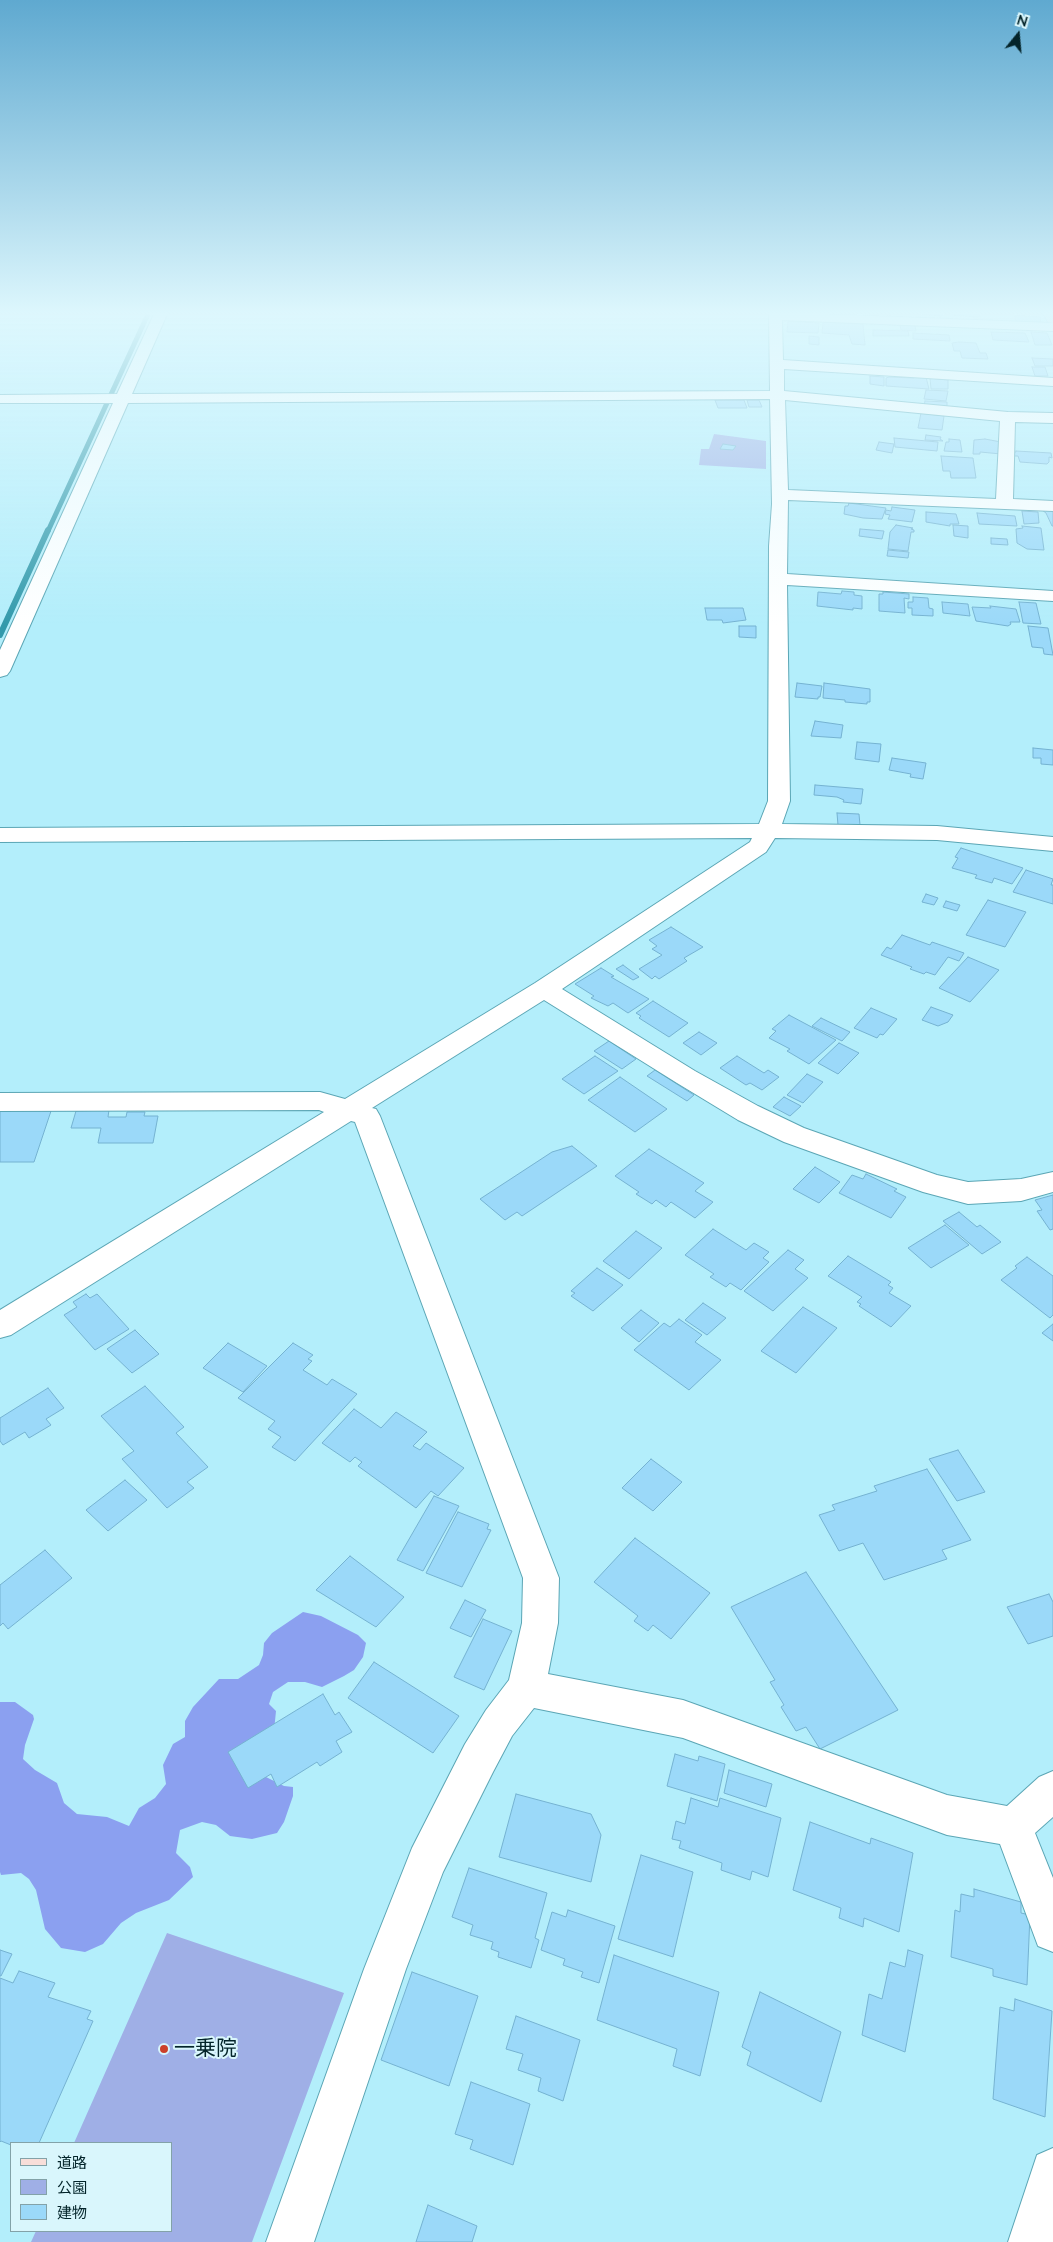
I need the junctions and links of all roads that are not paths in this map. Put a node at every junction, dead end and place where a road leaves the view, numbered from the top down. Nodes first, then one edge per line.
1 (1008, 416) edge
2 (112, 417) edge
3 (777, 417) edge
4 (1022, 417) edge
5 (1053, 418) edge
6 (780, 495) junction
7 (1004, 504) junction
8 (1053, 506) edge
9 (779, 579) junction
10 (1053, 596) edge
11 (0, 671) edge
12 (768, 831) junction
13 (0, 835) edge
14 (1053, 844) edge
15 (544, 989) junction
16 (0, 1102) edge
17 (350, 1109) junction
18 (1053, 1182) edge
19 (0, 1326) edge
20 (526, 1688) junction
21 (1053, 1791) edge
22 (1013, 1827) junction
23 (1053, 1931) edge
24 (1053, 2171) edge
25 (290, 2242) edge
26 (1032, 2242) edge

1 - 7 street
2 - 11 street
3 - 6 street
4 - 5 street
6 - 7 street
6 - 9 street
7 - 8 street
9 - 10 street
9 - 12 street
12 - 13 street
12 - 14 street
12 - 15 street
15 - 17 street
15 - 18 street
16 - 17 street
17 - 19 street
17 - 20 street
20 - 22 street
20 - 25 street
21 - 22 street
22 - 23 street
24 - 26 street

